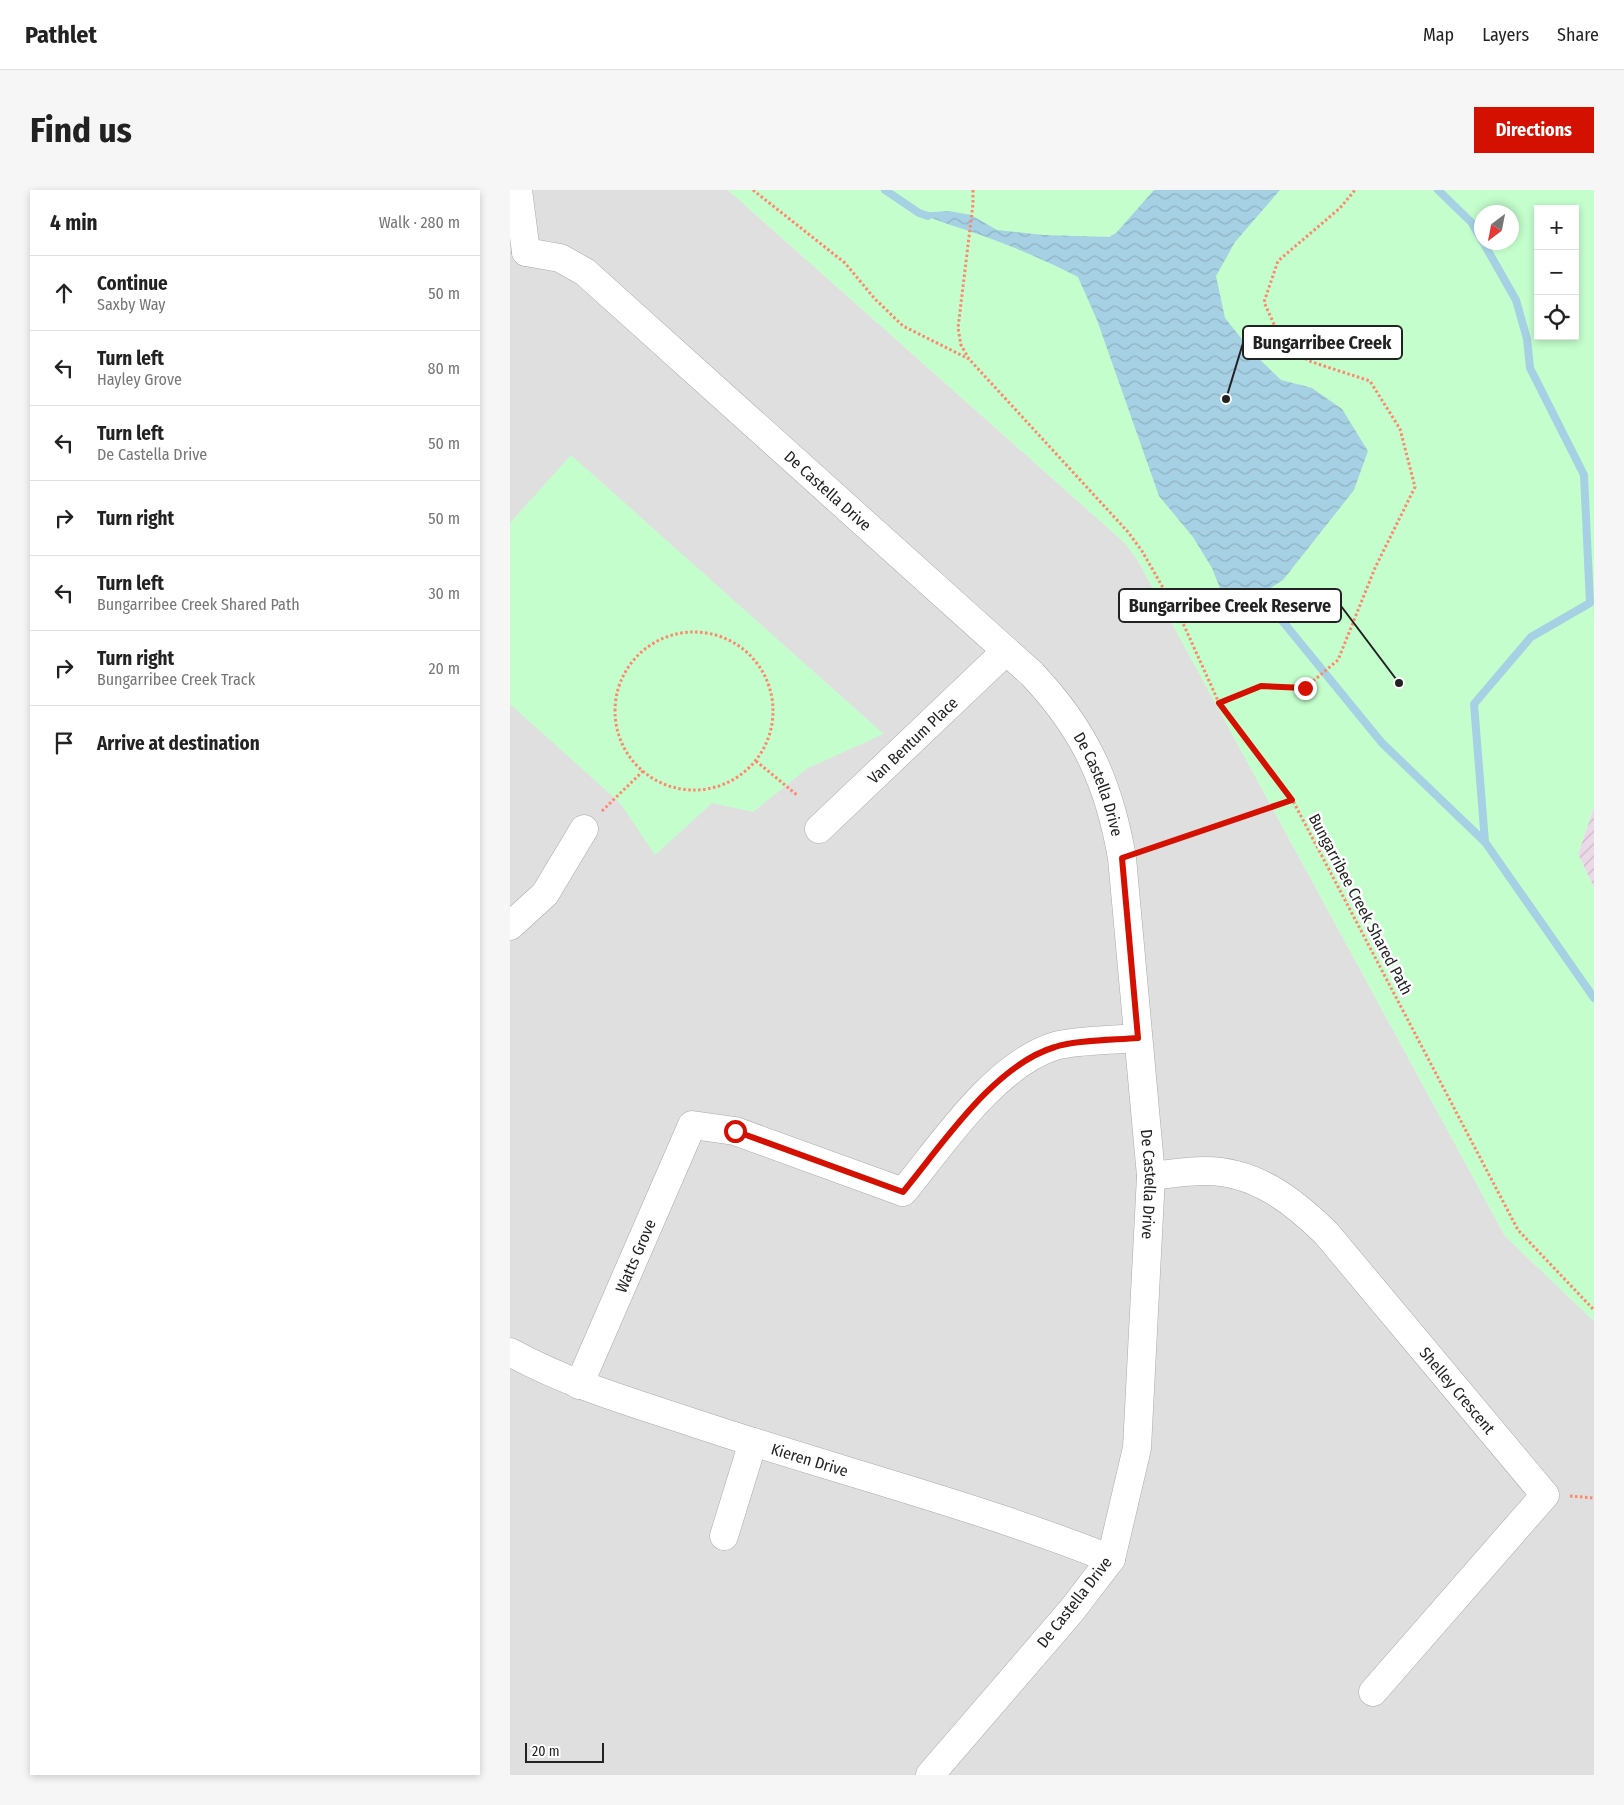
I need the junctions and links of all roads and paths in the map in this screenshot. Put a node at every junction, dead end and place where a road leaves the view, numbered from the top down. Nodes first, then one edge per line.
1 (518, 190) edge
2 (753, 190) edge
3 (973, 190) edge
4 (1355, 190) edge
5 (518, 258) edge
6 (969, 359) junction
7 (1006, 651) junction
8 (1219, 703) junction
9 (756, 761) junction
10 (643, 771) junction
11 (797, 795) dead end
12 (1292, 800) junction
13 (584, 828) joint
14 (819, 830) dead end
15 (1122, 858) junction
16 (510, 926) edge
17 (1138, 1038) junction
18 (1151, 1176) junction
19 (1594, 1310) edge
20 (510, 1352) edge
21 (579, 1385) junction
22 (753, 1442) junction
23 (724, 1536) dead end
24 (1111, 1559) junction
25 (1373, 1692) dead end
26 (935, 1773) edge

1 - 5 street
2 - 6 path
3 - 6 path
4 - 8 path
5 - 7 street, De Castella Drive
6 - 8 path, Bungarribee Creek Shared Path
7 - 14 street, Van Bentum Place
7 - 15 street, De Castella Drive
8 - 12 path, Bungarribee Creek Shared Path
9 - 10 path
9 - 10 path
9 - 11 path
10 - 13 path
12 - 15 path
12 - 19 path, Bungarribee Creek Shared Path
13 - 16 street
15 - 17 street, De Castella Drive
17 - 18 street, De Castella Drive
17 - 21 street, Watts Grove
18 - 24 street, De Castella Drive
18 - 25 street, Shelley Crescent
20 - 21 street, Kieren Drive
21 - 22 street, Kieren Drive
22 - 23 street
22 - 24 street, Kieren Drive
24 - 26 street, De Castella Drive

